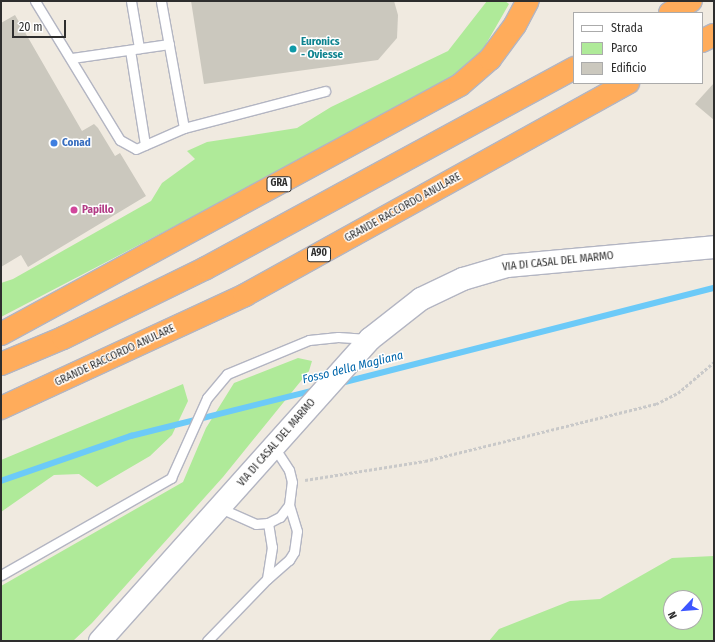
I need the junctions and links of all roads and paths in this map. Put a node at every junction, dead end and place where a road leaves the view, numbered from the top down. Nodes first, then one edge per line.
1 (35, 1) edge
2 (131, 1) edge
3 (161, 1) edge
4 (528, 1) edge
5 (692, 1) edge
6 (672, 12) edge
7 (714, 35) edge
8 (703, 41) edge
9 (169, 44) junction
10 (134, 49) junction
11 (72, 58) junction
12 (573, 69) edge
13 (626, 84) edge
14 (325, 91) dead end
15 (184, 128) junction
16 (145, 145) junction
17 (714, 247) edge
18 (1, 334) edge
19 (365, 344) junction
20 (714, 362) edge
21 (1, 364) edge
22 (1, 408) edge
23 (278, 441) junction
24 (292, 482) junction
25 (289, 505) junction
26 (220, 508) junction
27 (268, 523) junction
28 (1, 575) edge
29 (267, 579) junction
30 (100, 641) edge
31 (207, 641) edge

1 - 11 lane
2 - 10 lane
3 - 9 lane
4 - 18 highway, GRA
5 - 6 highway
7 - 8 highway
9 - 10 lane
9 - 15 lane
10 - 11 lane
10 - 16 lane
11 - 16 lane
12 - 21 highway
13 - 22 highway, GRANDE RACCORDO ANULARE / A90
14 - 15 lane
15 - 16 lane
17 - 19 main road, VIA DI CASAL DEL MARMO
19 - 23 main road, VIA DI CASAL DEL MARMO
19 - 28 lane
20 - 24 path
23 - 24 lane
23 - 26 main road, VIA DI CASAL DEL MARMO
24 - 25 lane
25 - 27 lane
25 - 29 lane
26 - 27 lane
26 - 30 main road, VIA DI CASAL DEL MARMO
27 - 29 lane
29 - 31 lane

